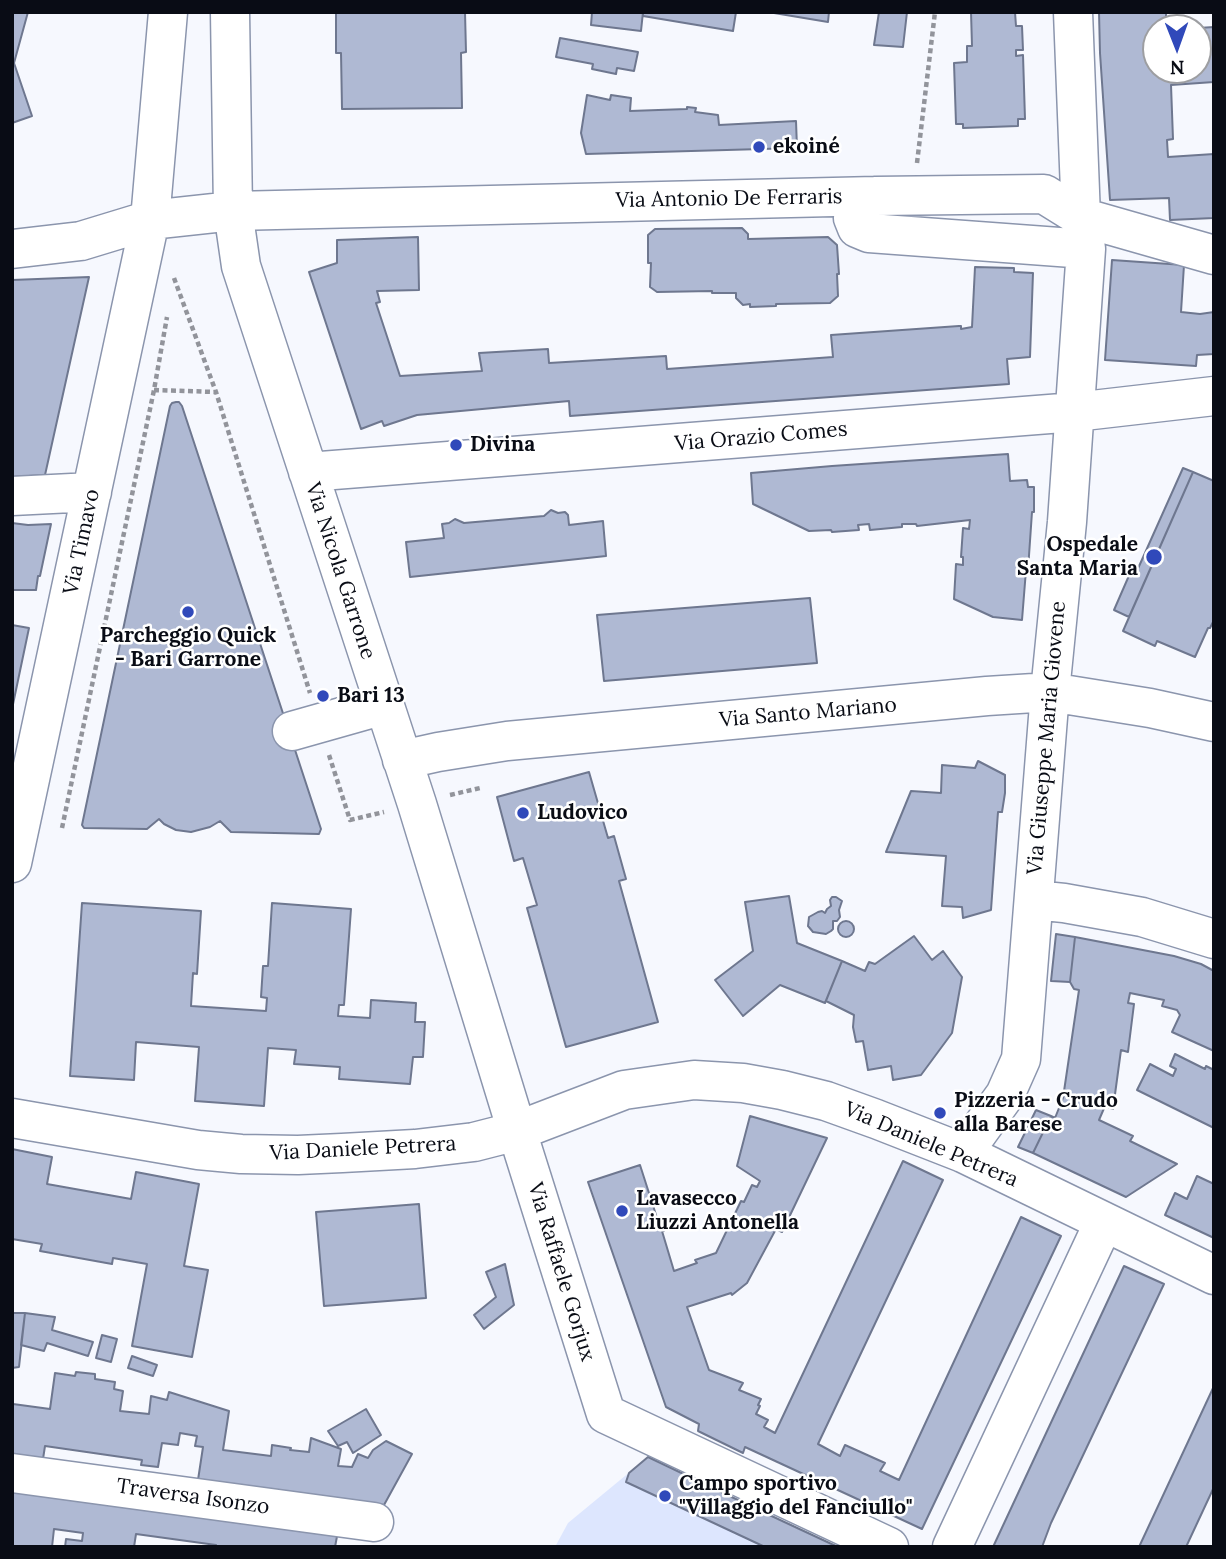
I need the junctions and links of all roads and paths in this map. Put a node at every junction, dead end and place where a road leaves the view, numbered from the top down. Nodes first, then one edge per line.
1 (168, 12) edge
2 (230, 12) edge
3 (935, 12) edge
4 (1073, 12) edge
5 (917, 164) dead end
6 (876, 196) junction
7 (233, 211) junction
8 (150, 220) junction
9 (1083, 233) junction
10 (12, 249) edge
11 (1214, 255) edge
12 (172, 290) dead end
13 (168, 315) dead end
14 (154, 390) junction
15 (216, 392) junction
16 (1214, 396) edge
17 (1075, 412) junction
18 (308, 472) junction
19 (92, 492) junction
20 (12, 496) edge
21 (1050, 692) junction
22 (384, 705) junction
23 (1214, 722) edge
24 (305, 726) junction
25 (402, 760) junction
26 (21, 780) edge
27 (480, 788) dead end
28 (417, 804) junction
29 (62, 828) dead end
30 (12, 863) edge
31 (1034, 900) junction
32 (1214, 939) edge
33 (12, 1118) edge
34 (517, 1131) junction
35 (963, 1153) junction
36 (1104, 1222) junction
37 (1214, 1275) edge
38 (12, 1473) edge
39 (374, 1522) dead end
40 (889, 1547) edge
41 (952, 1547) edge

1 - 8 street, Via Timavo
2 - 7 street, Via Nicola Garrone
3 - 5 path
4 - 9 street, Via Giuseppe Maria Giovene
6 - 7 street, Via Antonio De Ferraris
6 - 9 street, Via Antonio De Ferraris
6 - 9 street
7 - 8 street, Via Antonio De Ferraris
7 - 18 street, Via Nicola Garrone
8 - 10 street, Via Antonio De Ferraris
8 - 19 street, Via Timavo
9 - 11 street, Via Antonio De Ferraris
9 - 17 street, Via Giuseppe Maria Giovene
12 - 15 path
13 - 14 path
14 - 15 path
14 - 29 path
15 - 24 path
16 - 17 street, Via Orazio Comes
17 - 18 street, Via Orazio Comes
17 - 21 street, Via Giuseppe Maria Giovene
18 - 22 street, Via Nicola Garrone
19 - 20 street
19 - 26 street, Via Timavo
21 - 23 street, Via Santo Mariano
21 - 25 street, Via Santo Mariano
21 - 31 street, Via Giuseppe Maria Giovene
22 - 24 street
22 - 25 street, Via Nicola Garrone
24 - 28 path
25 - 28 street, Via Nicola Garrone
26 - 30 street, Via Timavo
27 - 28 path
28 - 34 street, Via Nicola Garrone
31 - 32 street
31 - 35 street, Via Giuseppe Maria Giovene
33 - 34 street, Via Daniele Petrera
34 - 35 street, Via Daniele Petrera
34 - 40 street, Via Raffaele Gorjux
35 - 36 street, Via Daniele Petrera
36 - 37 street, Via Daniele Petrera
36 - 41 street
38 - 39 street, Traversa Isonzo

